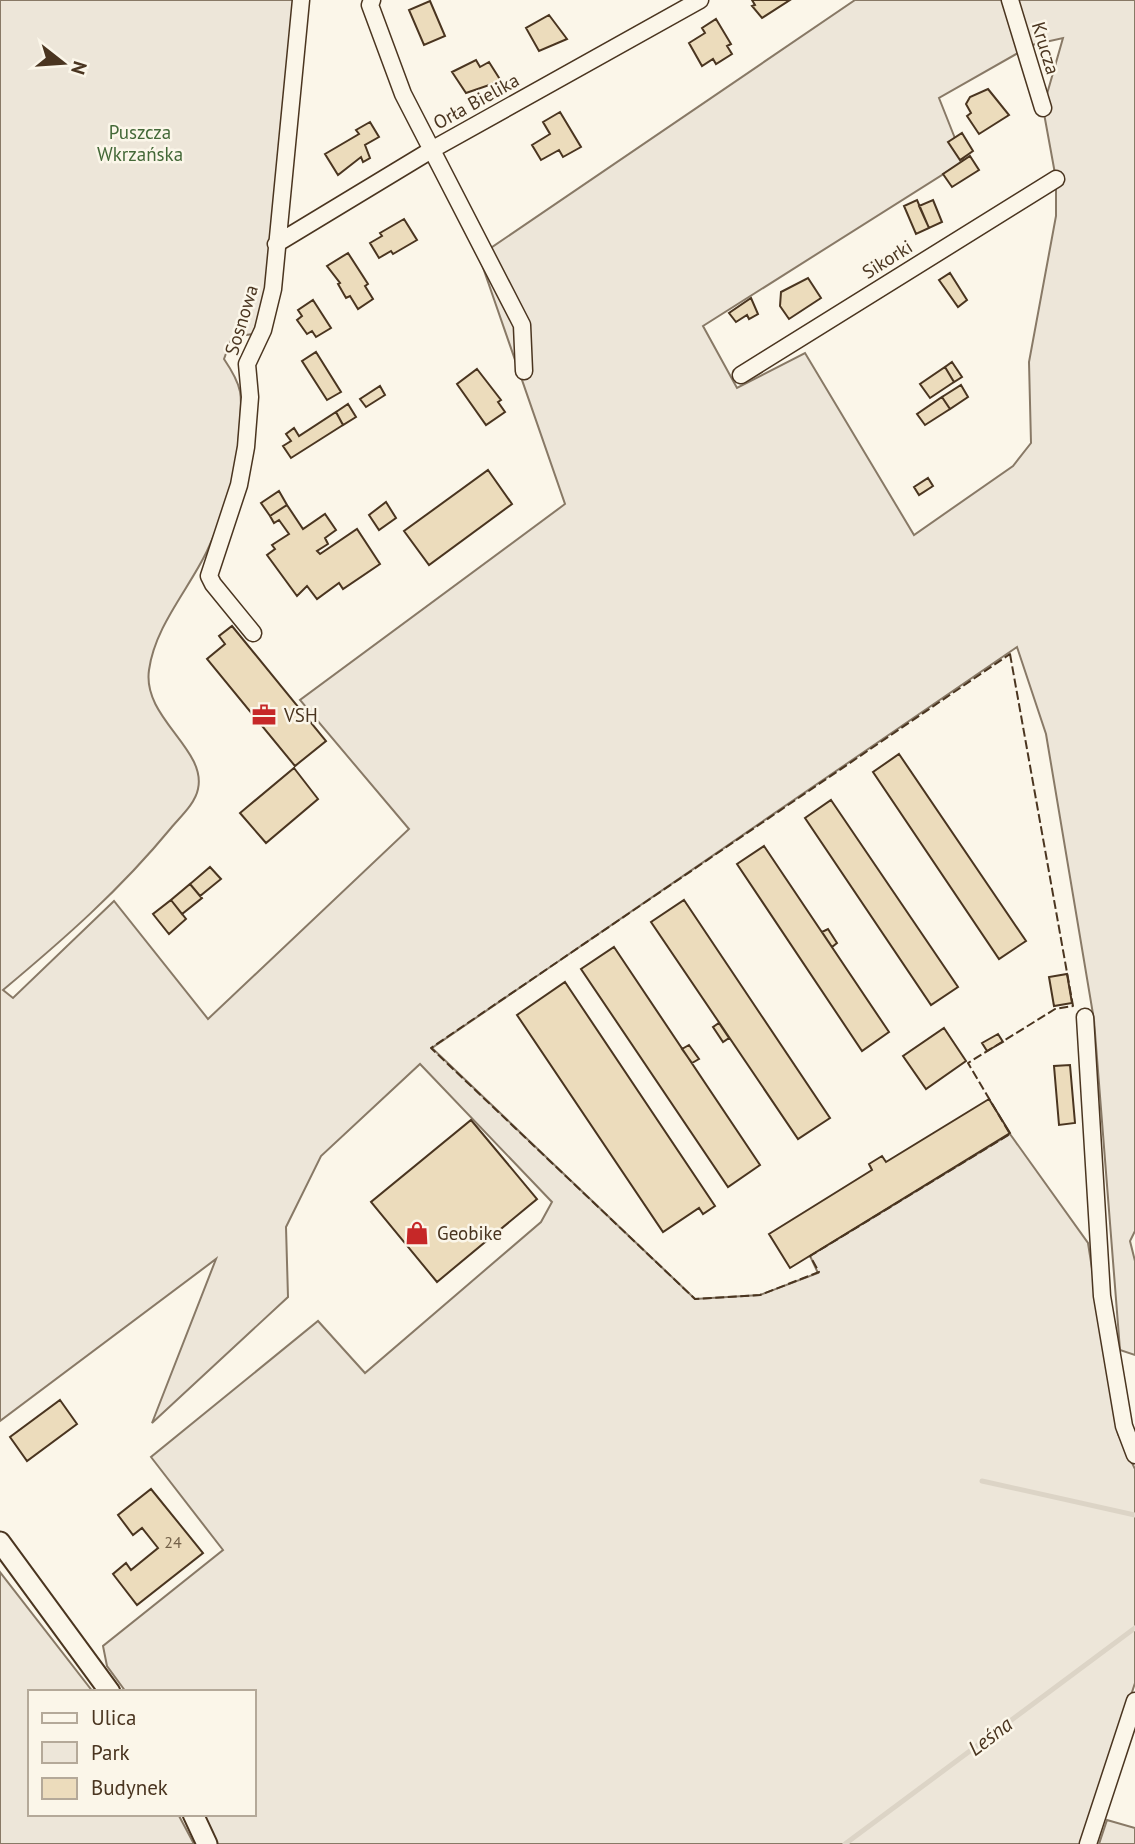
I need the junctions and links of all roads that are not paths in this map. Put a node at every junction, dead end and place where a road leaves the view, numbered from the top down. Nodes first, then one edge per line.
1 (301, 0) edge
2 (372, 0) edge
3 (700, 0) edge
4 (1010, 0) edge
5 (1043, 108) dead end
6 (433, 149) junction
7 (1056, 179) dead end
8 (276, 244) junction
9 (524, 371) dead end
10 (741, 375) dead end
11 (253, 633) dead end
12 (1085, 1017) dead end
13 (1135, 1455) edge
14 (0, 1542) edge
15 (109, 1690) edge
16 (1135, 1700) edge
17 (194, 1816) edge
18 (207, 1844) edge
19 (1088, 1844) edge

1 - 8 street, Sosnowa
2 - 6 street
3 - 6 street, Orła Bielika
4 - 5 street, Krucza
6 - 8 street, Orła Bielika
6 - 9 street
7 - 10 street, Sikorki
8 - 11 street, Sosnowa
12 - 13 street
14 - 15 street
16 - 19 street
17 - 18 street

